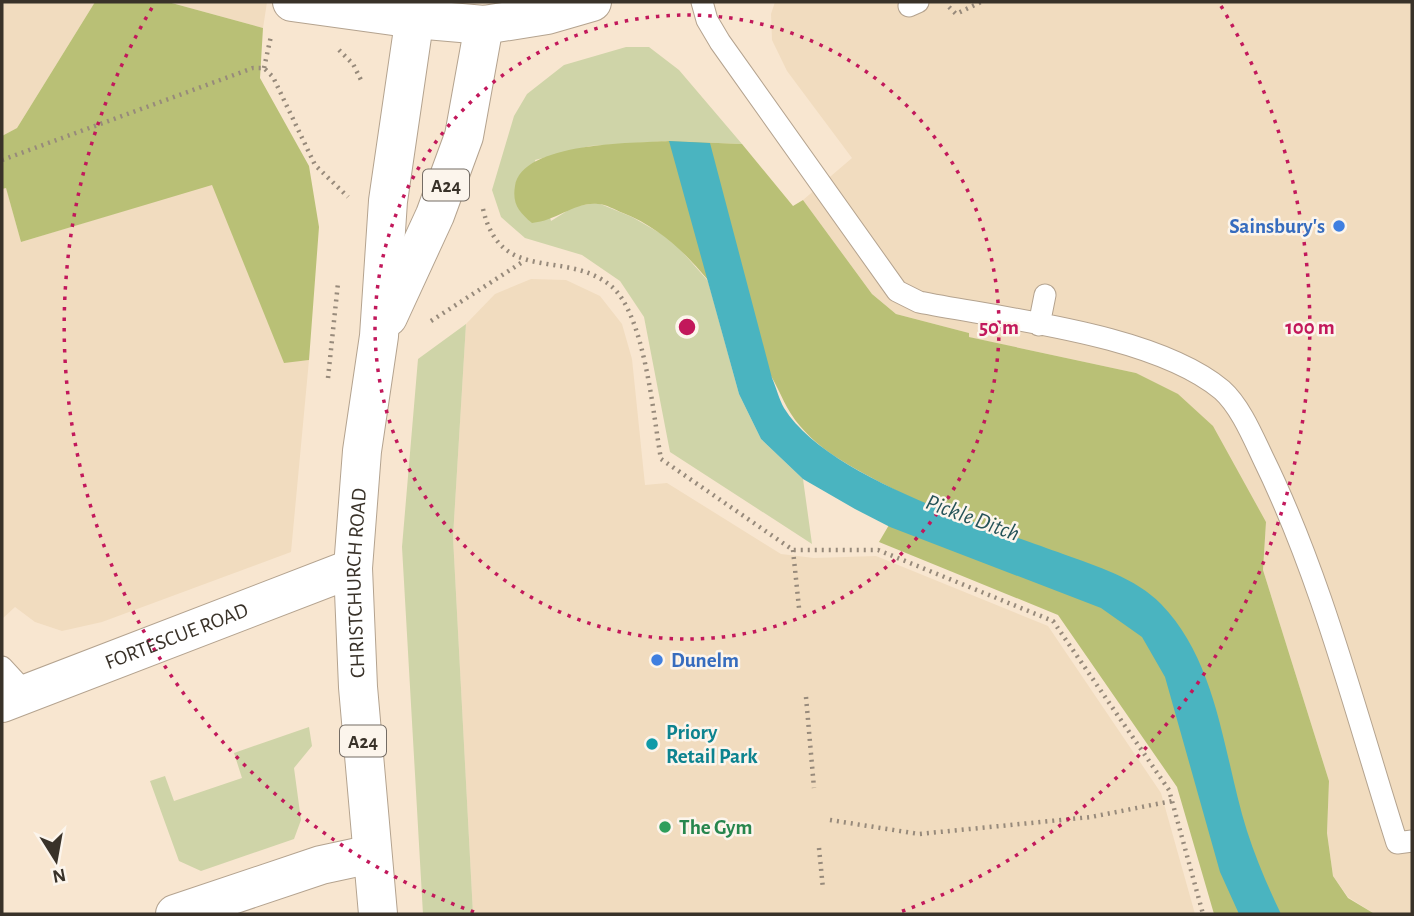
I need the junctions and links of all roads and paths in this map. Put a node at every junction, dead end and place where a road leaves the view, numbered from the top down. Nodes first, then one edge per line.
1 (592, 2) edge
2 (702, 2) edge
3 (944, 2) edge
4 (981, 2) edge
5 (416, 10) edge
6 (283, 13) edge
7 (484, 25) junction
8 (264, 68) junction
9 (2, 160) edge
10 (348, 198) dead end
11 (482, 204) dead end
12 (524, 261) junction
13 (1045, 295) dead end
14 (428, 324) dead end
15 (1039, 326) junction
16 (379, 337) junction
17 (793, 550) junction
18 (353, 568) junction
19 (799, 608) dead end
20 (10, 688) edge
21 (806, 697) dead end
22 (814, 788) dead end
23 (1172, 801) junction
24 (830, 820) dead end
25 (1412, 841) edge
26 (819, 848) dead end
27 (372, 853) junction
28 (823, 889) dead end
29 (175, 914) edge
30 (377, 914) edge
31 (1203, 914) edge

1 - 7 main road
2 - 15 lane
3 - 4 path
5 - 6 main road
5 - 7 main road
5 - 16 main road, CHRISTCHURCH ROAD / A24
6 - 8 path
7 - 16 main road, CHRISTCHURCH ROAD / A24
8 - 9 path
8 - 10 path
11 - 12 path
12 - 14 path
12 - 17 path
13 - 15 lane
15 - 25 lane
16 - 18 main road, CHRISTCHURCH ROAD / A24
17 - 19 path
17 - 23 path
18 - 20 main road, FORTESCUE ROAD
18 - 27 main road, CHRISTCHURCH ROAD / A24
21 - 22 path
23 - 24 path
23 - 31 path
26 - 28 path
27 - 29 main road
27 - 30 main road, CHRISTCHURCH ROAD / A24

